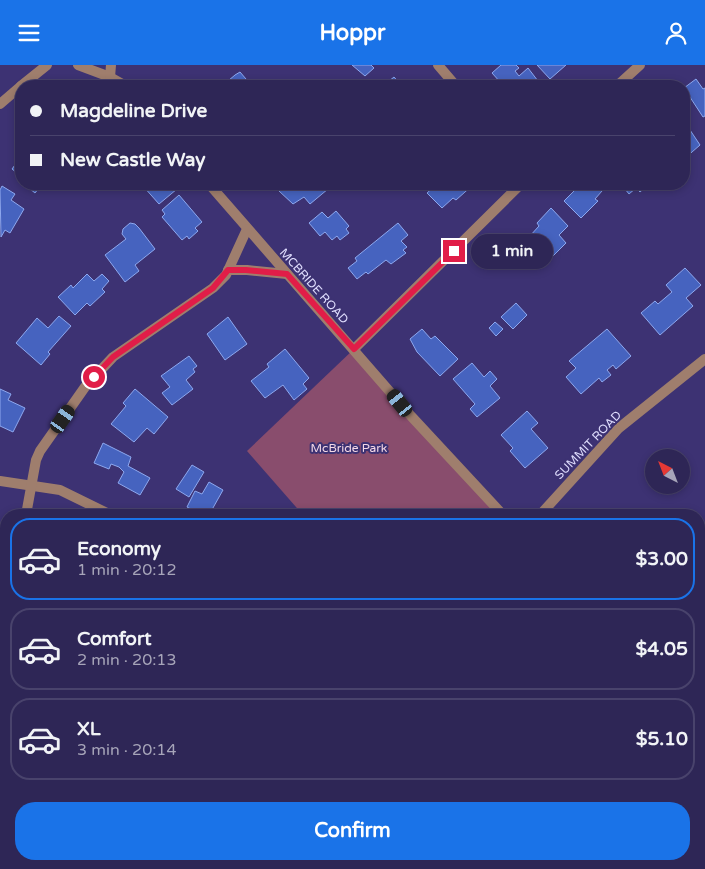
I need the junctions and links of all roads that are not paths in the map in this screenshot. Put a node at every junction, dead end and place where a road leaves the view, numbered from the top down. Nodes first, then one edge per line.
1 (47, 65) edge
2 (78, 65) edge
3 (111, 65) edge
4 (438, 65) edge
5 (640, 65) edge
6 (110, 77) junction
7 (28, 80) edge
8 (115, 80) edge
9 (451, 80) edge
10 (623, 80) edge
11 (15, 91) edge
12 (0, 104) edge
13 (214, 190) edge
14 (515, 190) edge
15 (246, 229) junction
16 (228, 270) junction
17 (287, 274) junction
18 (354, 349) junction
19 (705, 359) edge
20 (0, 481) edge
21 (31, 486) junction
22 (27, 509) edge
23 (98, 509) edge
24 (496, 509) edge
25 (545, 509) edge

1 - 7 street
2 - 6 street
3 - 6 street
4 - 9 street
5 - 10 street
6 - 8 street
11 - 12 street
13 - 15 street, MCBRIDE ROAD
14 - 18 street
15 - 16 street
15 - 17 street, MCBRIDE ROAD
16 - 17 street
16 - 21 street
17 - 18 street, MCBRIDE ROAD
18 - 24 street, MCBRIDE ROAD
19 - 25 street, SUMMIT ROAD
20 - 21 street
21 - 22 street
21 - 23 street

